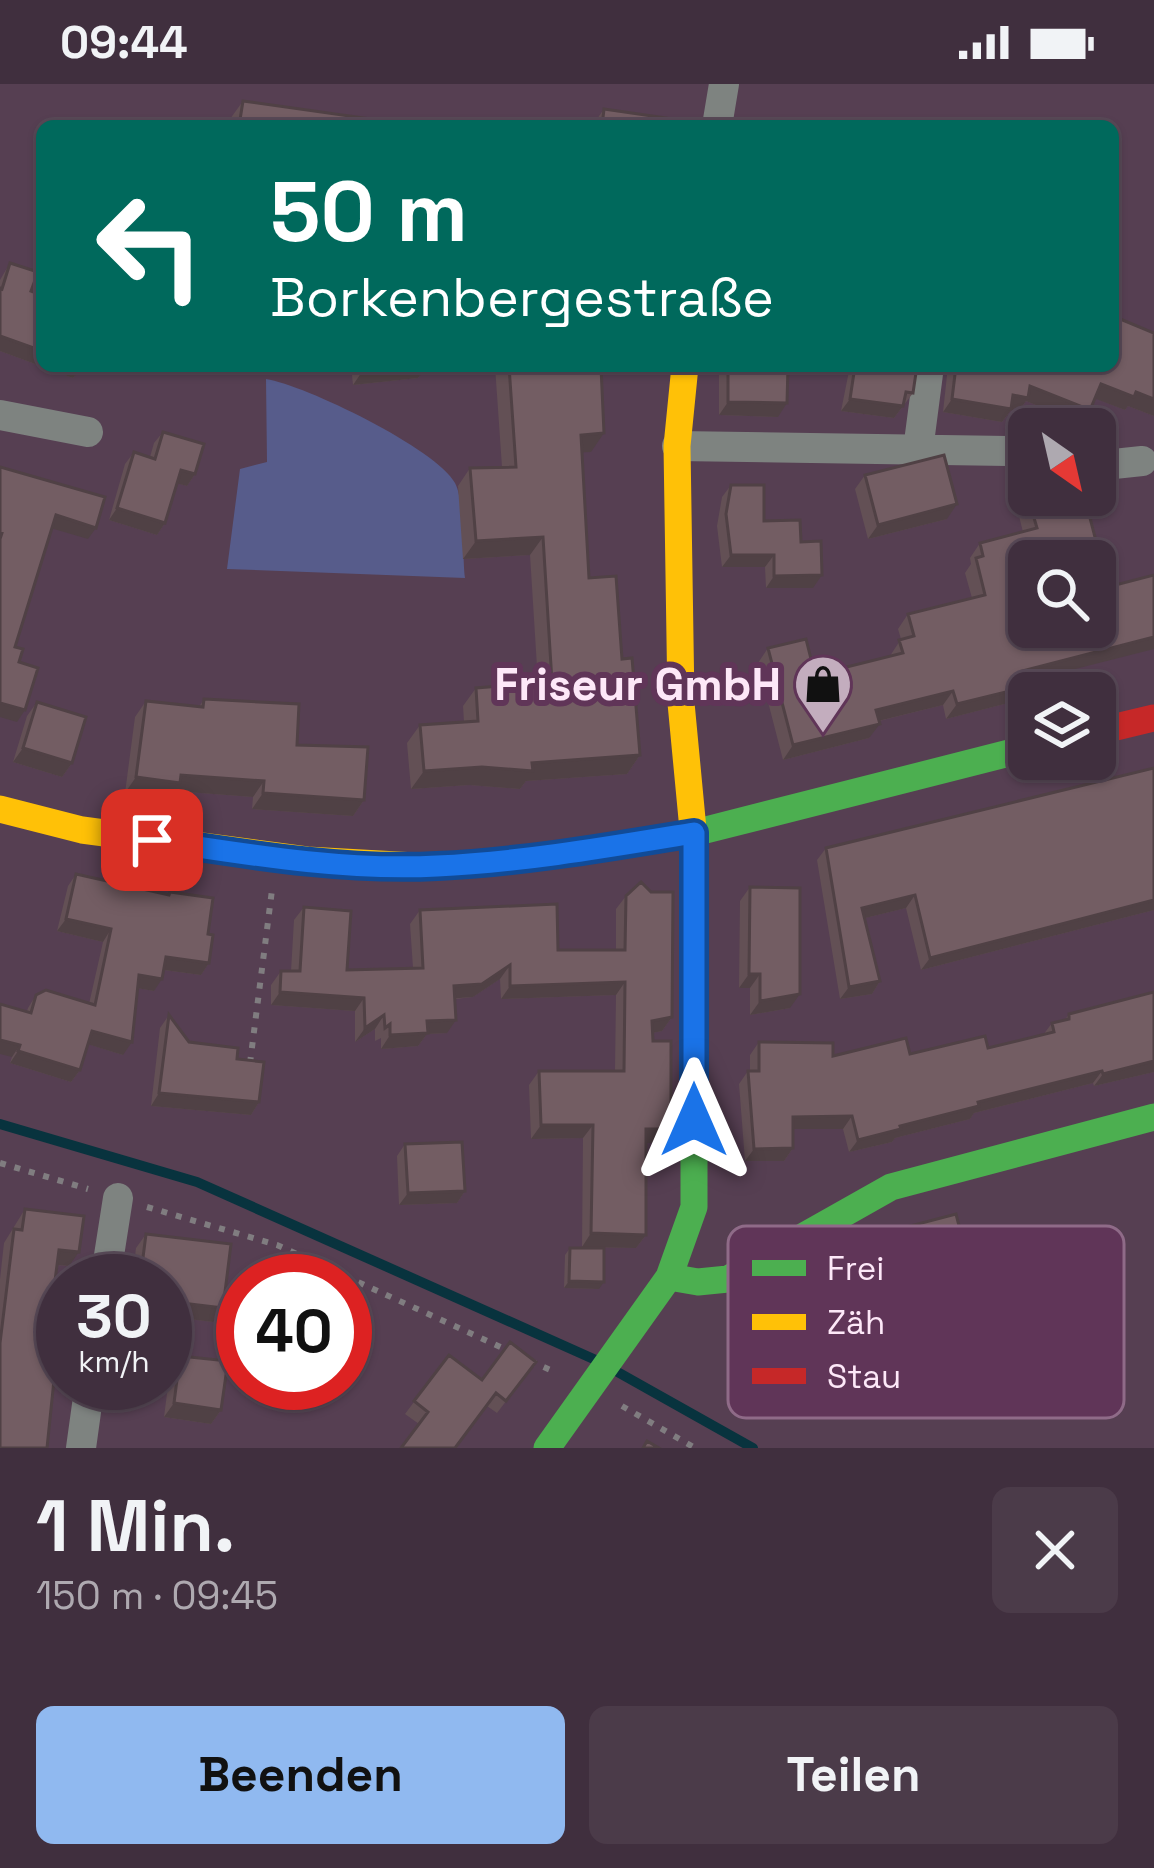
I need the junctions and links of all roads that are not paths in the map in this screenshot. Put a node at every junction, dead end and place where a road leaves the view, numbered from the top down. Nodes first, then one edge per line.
1 (724, 84) edge
2 (718, 120) edge
3 (684, 372) edge
4 (928, 372) edge
5 (0, 415) edge
6 (88, 432) dead end
7 (676, 446) junction
8 (918, 450) junction
9 (1008, 451) edge
10 (1142, 461) dead end
11 (1116, 464) edge
12 (1154, 718) edge
13 (1116, 727) edge
14 (1008, 753) edge
15 (0, 809) edge
16 (694, 833) junction
17 (1154, 1117) edge
18 (118, 1198) road end
19 (822, 1226) edge
20 (109, 1254) edge
21 (669, 1277) junction
22 (728, 1279) edge
23 (86, 1410) edge
24 (80, 1448) edge
25 (547, 1448) edge

1 - 2 street
3 - 7 street
4 - 8 street
5 - 6 street
7 - 8 street
7 - 16 street
8 - 9 street
10 - 11 street
12 - 13 street
14 - 16 street
15 - 16 street
16 - 21 street
17 - 19 street
18 - 20 street
21 - 22 street
21 - 25 street
23 - 24 street

